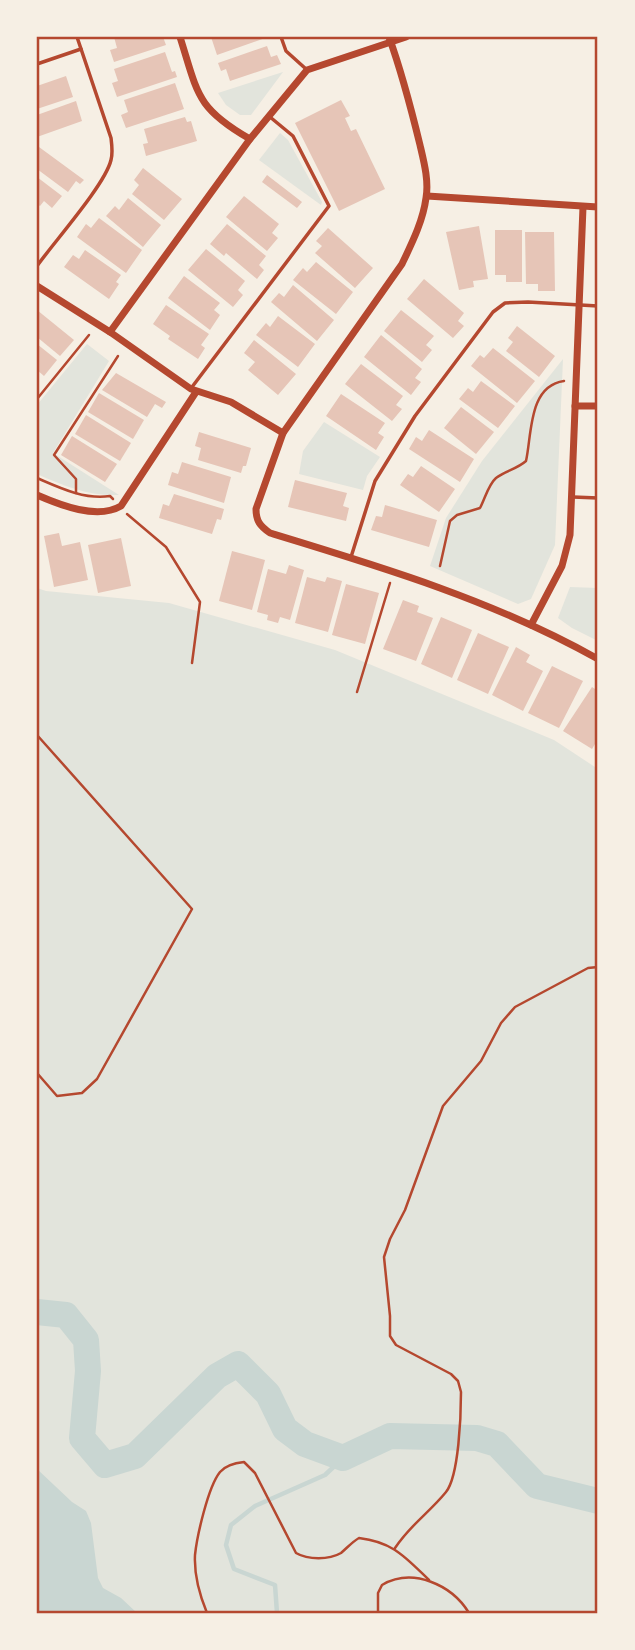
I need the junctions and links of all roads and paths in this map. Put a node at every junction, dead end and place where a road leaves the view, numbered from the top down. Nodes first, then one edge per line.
1 (77, 37) edge
2 (180, 37) edge
3 (282, 37) edge
4 (407, 37) edge
5 (390, 39) edge
6 (81, 49) junction
7 (37, 64) edge
8 (307, 70) junction
9 (269, 116) junction
10 (250, 139) junction
11 (427, 196) junction
12 (583, 207) junction
13 (598, 207) edge
14 (37, 266) edge
15 (37, 286) edge
16 (578, 305) junction
17 (598, 306) edge
18 (110, 332) junction
19 (89, 335) dead end
20 (118, 356) dead end
21 (564, 382) dead end
22 (193, 390) junction
23 (37, 399) edge
24 (575, 406) junction
25 (598, 406) edge
26 (283, 433) junction
27 (37, 478) edge
28 (76, 493) junction
29 (37, 495) edge
30 (571, 497) junction
31 (598, 498) edge
32 (121, 506) junction
33 (351, 557) junction
34 (440, 566) dead end
35 (390, 583) dead end
36 (531, 625) junction
37 (598, 659) edge
38 (192, 663) dead end
39 (357, 692) dead end
40 (37, 735) edge
41 (598, 967) edge
42 (37, 1073) edge
43 (395, 1548) junction
44 (429, 1580) junction
45 (207, 1613) edge
46 (378, 1613) edge
47 (469, 1613) edge

1 - 6 lane
2 - 10 street
3 - 8 lane
4 - 5 street
5 - 8 street
5 - 11 street
6 - 7 lane
6 - 14 lane
8 - 9 street
9 - 10 street
9 - 22 lane
10 - 18 street
11 - 12 street
11 - 26 street
12 - 13 street
12 - 16 street
15 - 18 street
16 - 17 lane
16 - 24 street
16 - 33 lane
18 - 22 street
19 - 23 path
20 - 28 path
21 - 34 path
22 - 26 street
22 - 32 street
24 - 25 street
24 - 30 street
26 - 33 street
27 - 28 path
28 - 32 path
29 - 32 street
30 - 31 lane
30 - 36 street
32 - 38 path
33 - 36 street
35 - 39 path
36 - 37 street
40 - 42 path
41 - 43 path
43 - 44 path
43 - 45 path
44 - 46 path
44 - 47 path

